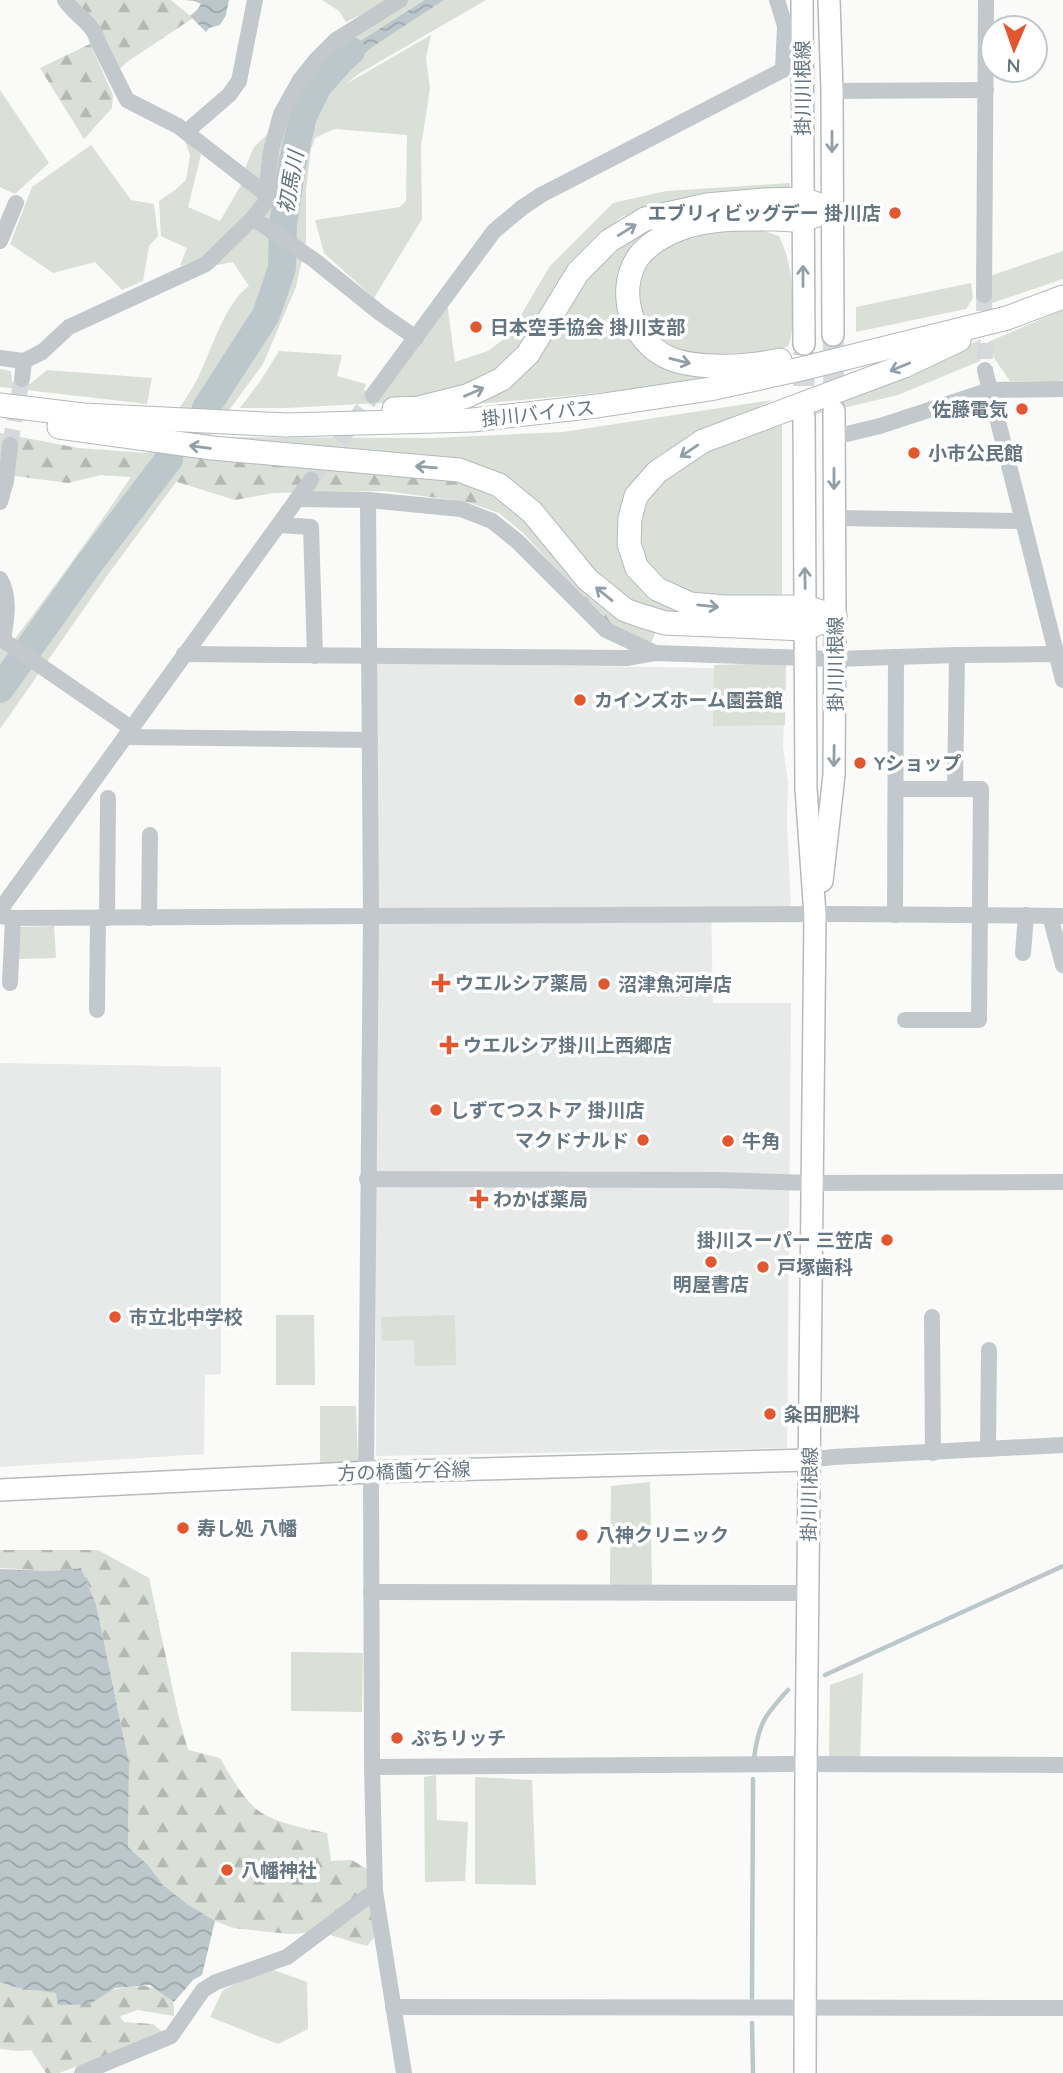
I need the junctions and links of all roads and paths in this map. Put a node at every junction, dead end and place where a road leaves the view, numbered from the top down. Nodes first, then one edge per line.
1 (65, 0) edge
2 (255, 0) edge
3 (400, 0) edge
4 (777, 0) edge
5 (802, 0) edge
6 (829, 0) edge
7 (986, 0) edge
8 (986, 90) junction
9 (832, 91) junction
10 (186, 132) junction
11 (266, 194) junction
12 (16, 203) dead end
13 (803, 209) junction
14 (832, 209) junction
15 (258, 222) junction
16 (0, 241) edge
17 (984, 295) tunnel mouth
18 (1063, 297) edge
19 (1007, 318) junction
20 (833, 335) tunnel mouth
21 (416, 338) junction
22 (804, 344) tunnel mouth
23 (0, 358) edge
24 (24, 361) junction
25 (985, 370) tunnel mouth
26 (22, 379) tunnel mouth
27 (1063, 389) edge
28 (990, 390) junction
29 (373, 395) tunnel mouth
30 (0, 405) edge
31 (834, 411) tunnel mouth
32 (804, 417) tunnel mouth
33 (0, 418) edge
34 (213, 422) junction
35 (834, 437) junction
36 (10, 445) tunnel mouth
37 (311, 480) tunnel mouth
38 (297, 499) junction
39 (368, 500) junction
40 (0, 502) edge
41 (834, 518) junction
42 (1023, 521) junction
43 (279, 525) junction
44 (0, 579) edge
45 (835, 616) junction
46 (805, 618) junction
47 (1057, 632) edge
48 (5, 645) edge
49 (655, 653) junction
50 (184, 654) junction
51 (1056, 654) junction
52 (957, 655) junction
53 (315, 656) junction
54 (369, 657) junction
55 (896, 657) junction
56 (805, 658) junction
57 (835, 659) junction
58 (1063, 680) edge
59 (128, 733) junction
60 (370, 740) junction
61 (896, 789) junction
62 (955, 789) junction
63 (108, 798) dead end
64 (150, 835) dead end
65 (4, 915) edge
66 (815, 915) junction
67 (895, 915) junction
68 (979, 915) junction
69 (1026, 915) junction
70 (371, 916) junction
71 (1057, 916) edge
72 (102, 918) junction
73 (149, 918) junction
74 (1023, 953) dead end
75 (1063, 965) edge
76 (10, 983) dead end
77 (97, 1010) dead end
78 (905, 1020) dead end
79 (367, 1179) junction
80 (1063, 1182) edge
81 (811, 1183) junction
82 (932, 1317) dead end
83 (989, 1350) dead end
84 (1063, 1445) edge
85 (988, 1449) junction
86 (933, 1453) junction
87 (809, 1460) junction
88 (368, 1472) junction
89 (0, 1490) edge
90 (371, 1592) junction
91 (808, 1593) junction
92 (806, 1764) junction
93 (1063, 1765) edge
94 (372, 1767) junction
95 (375, 1891) junction
96 (393, 2007) junction
97 (804, 2007) junction
98 (1063, 2008) edge
99 (82, 2073) edge
100 (404, 2073) edge
101 (805, 2073) edge

1 - 10 street
2 - 10 street
3 - 11 street
4 - 21 street
5 - 13 main road, 掛川川根線
6 - 9 main road, 掛川川根線
7 - 8 street
8 - 9 street
8 - 17 street
9 -> 14 main road, 掛川川根線
10 - 11 street
11 - 15 street
12 - 16 street
13 - 14 highway
13 -> 19 highway
22 -> 13 main road, 掛川川根線
34 -> 13 highway
14 - 20 main road, 掛川川根線
15 - 21 street
15 - 24 street
18 - 19 highway, 掛川バイパス
19 - 34 highway, 掛川バイパス
19 -> 46 highway
21 - 29 street
23 - 24 street
24 - 26 street
25 - 28 street
27 - 28 street
28 - 35 street
28 - 42 street
30 - 34 highway, 掛川バイパス
31 - 35 main road, 掛川川根線
46 -> 32 main road, 掛川川根線
46 -> 33 highway
35 -> 41 main road, 掛川川根線
36 - 40 street
37 - 38 street
38 - 39 street
38 - 43 street
39 - 49 street
39 - 54 street
41 - 42 street
41 - 45 main road, 掛川川根線
42 - 47 street
43 - 50 street
43 - 53 street
44 - 48 street
45 - 46 highway
45 - 57 main road, 掛川川根線
46 - 56 main road, 掛川川根線
47 - 51 street
48 - 59 street
49 - 54 street
49 - 56 street
50 - 53 street
50 - 59 street
51 - 52 street
51 - 58 street
52 - 55 street
52 - 62 street
53 - 54 street
54 - 60 street
55 - 57 street
55 - 61 street
56 - 57 street
56 - 66 main road, 掛川川根線
57 -> 66 main road, 掛川川根線
59 - 60 street
59 - 65 street
60 - 70 street
61 - 62 street
61 - 67 street
62 - 68 street
63 - 72 street
64 - 73 street
65 - 72 street
65 - 76 street
66 - 67 street
66 - 70 street
66 - 81 main road, 掛川川根線
67 - 68 street
68 - 69 street
68 - 78 street
69 - 71 street
69 - 74 street
70 - 73 street
70 - 79 street
71 - 75 street
72 - 73 street
72 - 77 street
79 - 81 street
79 - 88 street
80 - 81 street
81 - 87 main road, 掛川川根線
82 - 86 street
83 - 85 street
84 - 85 street
85 - 86 street
86 - 87 street
87 - 88 main road, 方の橋薗ケ谷線
87 - 91 main road, 掛川川根線
88 - 89 main road, 方の橋薗ケ谷線
88 - 90 street
90 - 91 street
90 - 94 street
91 - 92 main road, 掛川川根線
92 - 93 street
92 - 94 street
92 - 97 main road, 掛川川根線
94 - 95 street
95 - 96 street
95 - 99 street
96 - 97 street
96 - 100 street
97 - 98 street
97 - 101 main road, 掛川川根線

